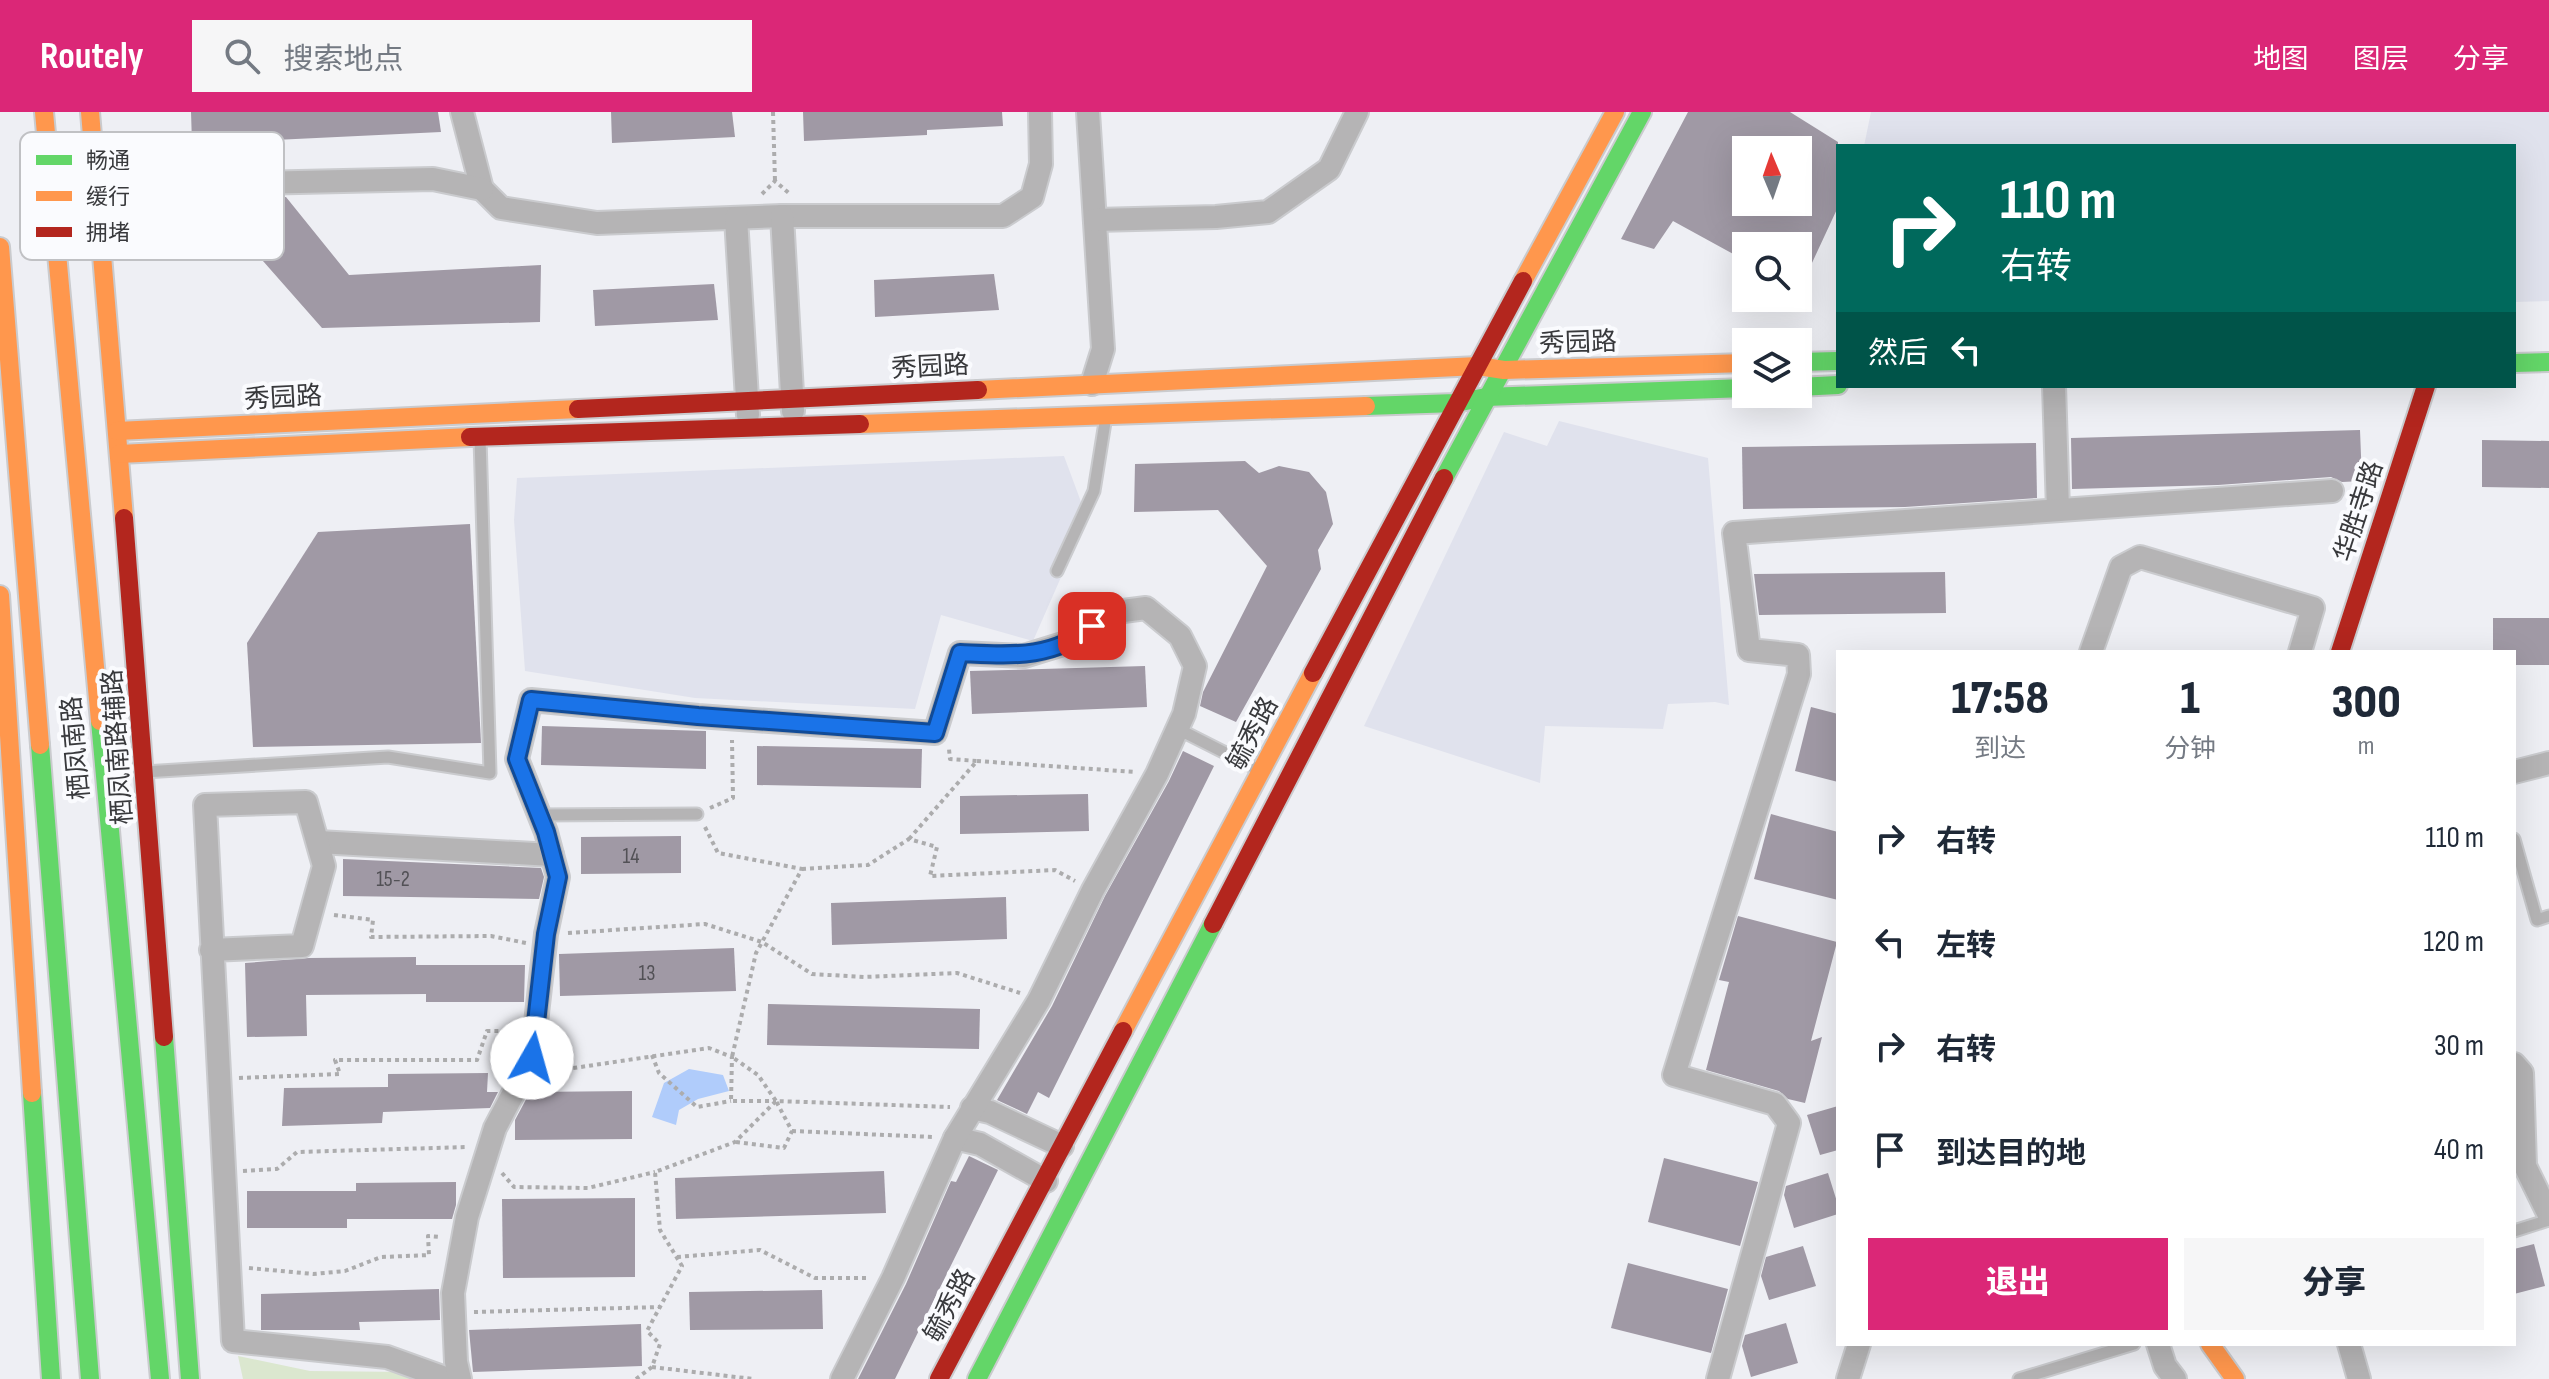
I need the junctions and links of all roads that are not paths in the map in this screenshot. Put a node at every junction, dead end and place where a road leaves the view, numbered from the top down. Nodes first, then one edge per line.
1 (44, 112) edge
2 (90, 112) edge
3 (462, 112) edge
4 (1040, 112) edge
5 (1088, 112) edge
6 (1357, 112) edge
7 (1615, 112) edge
8 (1642, 112) edge
9 (46, 132) edge
10 (92, 132) edge
11 (284, 182) edge
12 (482, 189) junction
13 (782, 216) junction
14 (736, 218) junction
15 (1095, 220) junction
16 (0, 247) edge
17 (57, 260) edge
18 (103, 260) edge
19 (1836, 361) edge
20 (1812, 362) edge
21 (2549, 362) edge
22 (1732, 363) edge
23 (2516, 363) edge
24 (1478, 366) junction
25 (1504, 370) junction
26 (1092, 384) junction
27 (1836, 385) edge
28 (1812, 386) edge
29 (1732, 388) edge
30 (2054, 388) edge
31 (2425, 388) edge
32 (1486, 397) junction
33 (793, 399) junction
34 (748, 401) junction
35 (1456, 403) junction
36 (1106, 415) junction
37 (792, 426) junction
38 (749, 428) junction
39 (117, 431) junction
40 (480, 437) junction
41 (119, 454) junction
42 (2332, 491) dead end
43 (2058, 510) junction
44 (1057, 571) dead end
45 (0, 595) edge
46 (2092, 650) edge
47 (2301, 650) edge
48 (2341, 650) edge
49 (1178, 729) junction
50 (2549, 763) edge
51 (1261, 771) junction
52 (2516, 771) edge
53 (144, 772) junction
54 (697, 814) road end
55 (539, 815) junction
56 (318, 842) junction
57 (2516, 846) edge
58 (552, 855) junction
59 (2549, 916) edge
60 (211, 950) junction
61 (2516, 1066) edge
62 (972, 1108) junction
63 (955, 1138) junction
64 (1062, 1146) junction
65 (1046, 1181) junction
66 (2549, 1218) edge
67 (2516, 1230) edge
68 (1858, 1346) edge
69 (2127, 1346) edge
70 (2159, 1346) edge
71 (2211, 1346) edge
72 (2350, 1346) edge
73 (51, 1379) edge
74 (90, 1379) edge
75 (160, 1379) edge
76 (190, 1379) edge
77 (448, 1379) edge
78 (460, 1379) edge
79 (842, 1379) edge
80 (939, 1379) edge
81 (977, 1379) edge
82 (1718, 1379) edge
83 (1848, 1379) edge
84 (2019, 1379) edge
85 (2175, 1379) edge
86 (2235, 1379) edge
87 (2359, 1379) edge

1 - 9 street, 栖凤南路
2 - 10 street, 栖凤南路辅路
3 - 12 street
4 - 13 street
5 - 15 street
6 - 15 street
7 - 24 street, 毓秀路
8 - 25 street, 毓秀路
11 - 12 street
12 - 14 street
13 - 14 street
13 - 33 street
14 - 34 street
15 - 26 street
16 - 74 street, 栖凤南路
17 - 75 street, 栖凤南路
18 - 39 street, 栖凤南路辅路
19 - 20 street
21 - 23 street
22 - 25 street, 秀园路
24 - 25 street, 秀园路
24 - 26 street, 秀园路
24 - 35 street, 毓秀路
25 - 32 street, 毓秀路
26 - 33 street, 秀园路
27 - 28 street
29 - 32 street, 秀园路
30 - 43 street
31 - 48 street, 华胜寺路
32 - 35 street, 秀园路
32 - 81 street, 毓秀路
33 - 34 street, 秀园路
33 - 37 street
34 - 38 street
34 - 39 street, 秀园路
35 - 36 street, 秀园路
35 - 51 street, 毓秀路
36 - 37 street, 秀园路
36 - 44 lane
37 - 38 street, 秀园路
38 - 40 street, 秀园路
39 - 41 street, 栖凤南路辅路
40 - 41 street, 秀园路
40 - 53 lane
41 - 53 street, 栖凤南路辅路
42 - 43 street
43 - 82 street
45 - 73 street
46 - 47 street
49 - 51 lane
49 - 55 street
49 - 62 street
50 - 52 street
51 - 64 street, 毓秀路
53 - 76 street, 栖凤南路辅路
54 - 55 lane
55 - 58 street
56 - 58 street
56 - 60 street
56 - 60 street
57 - 59 lane
58 - 78 street
60 - 77 street
61 - 66 street
62 - 63 street
62 - 64 street
63 - 65 street
63 - 79 street
64 - 65 street, 毓秀路
65 - 80 street, 毓秀路
66 - 67 lane
68 - 83 street
69 - 84 lane
70 - 85 street
71 - 86 street
72 - 87 street

